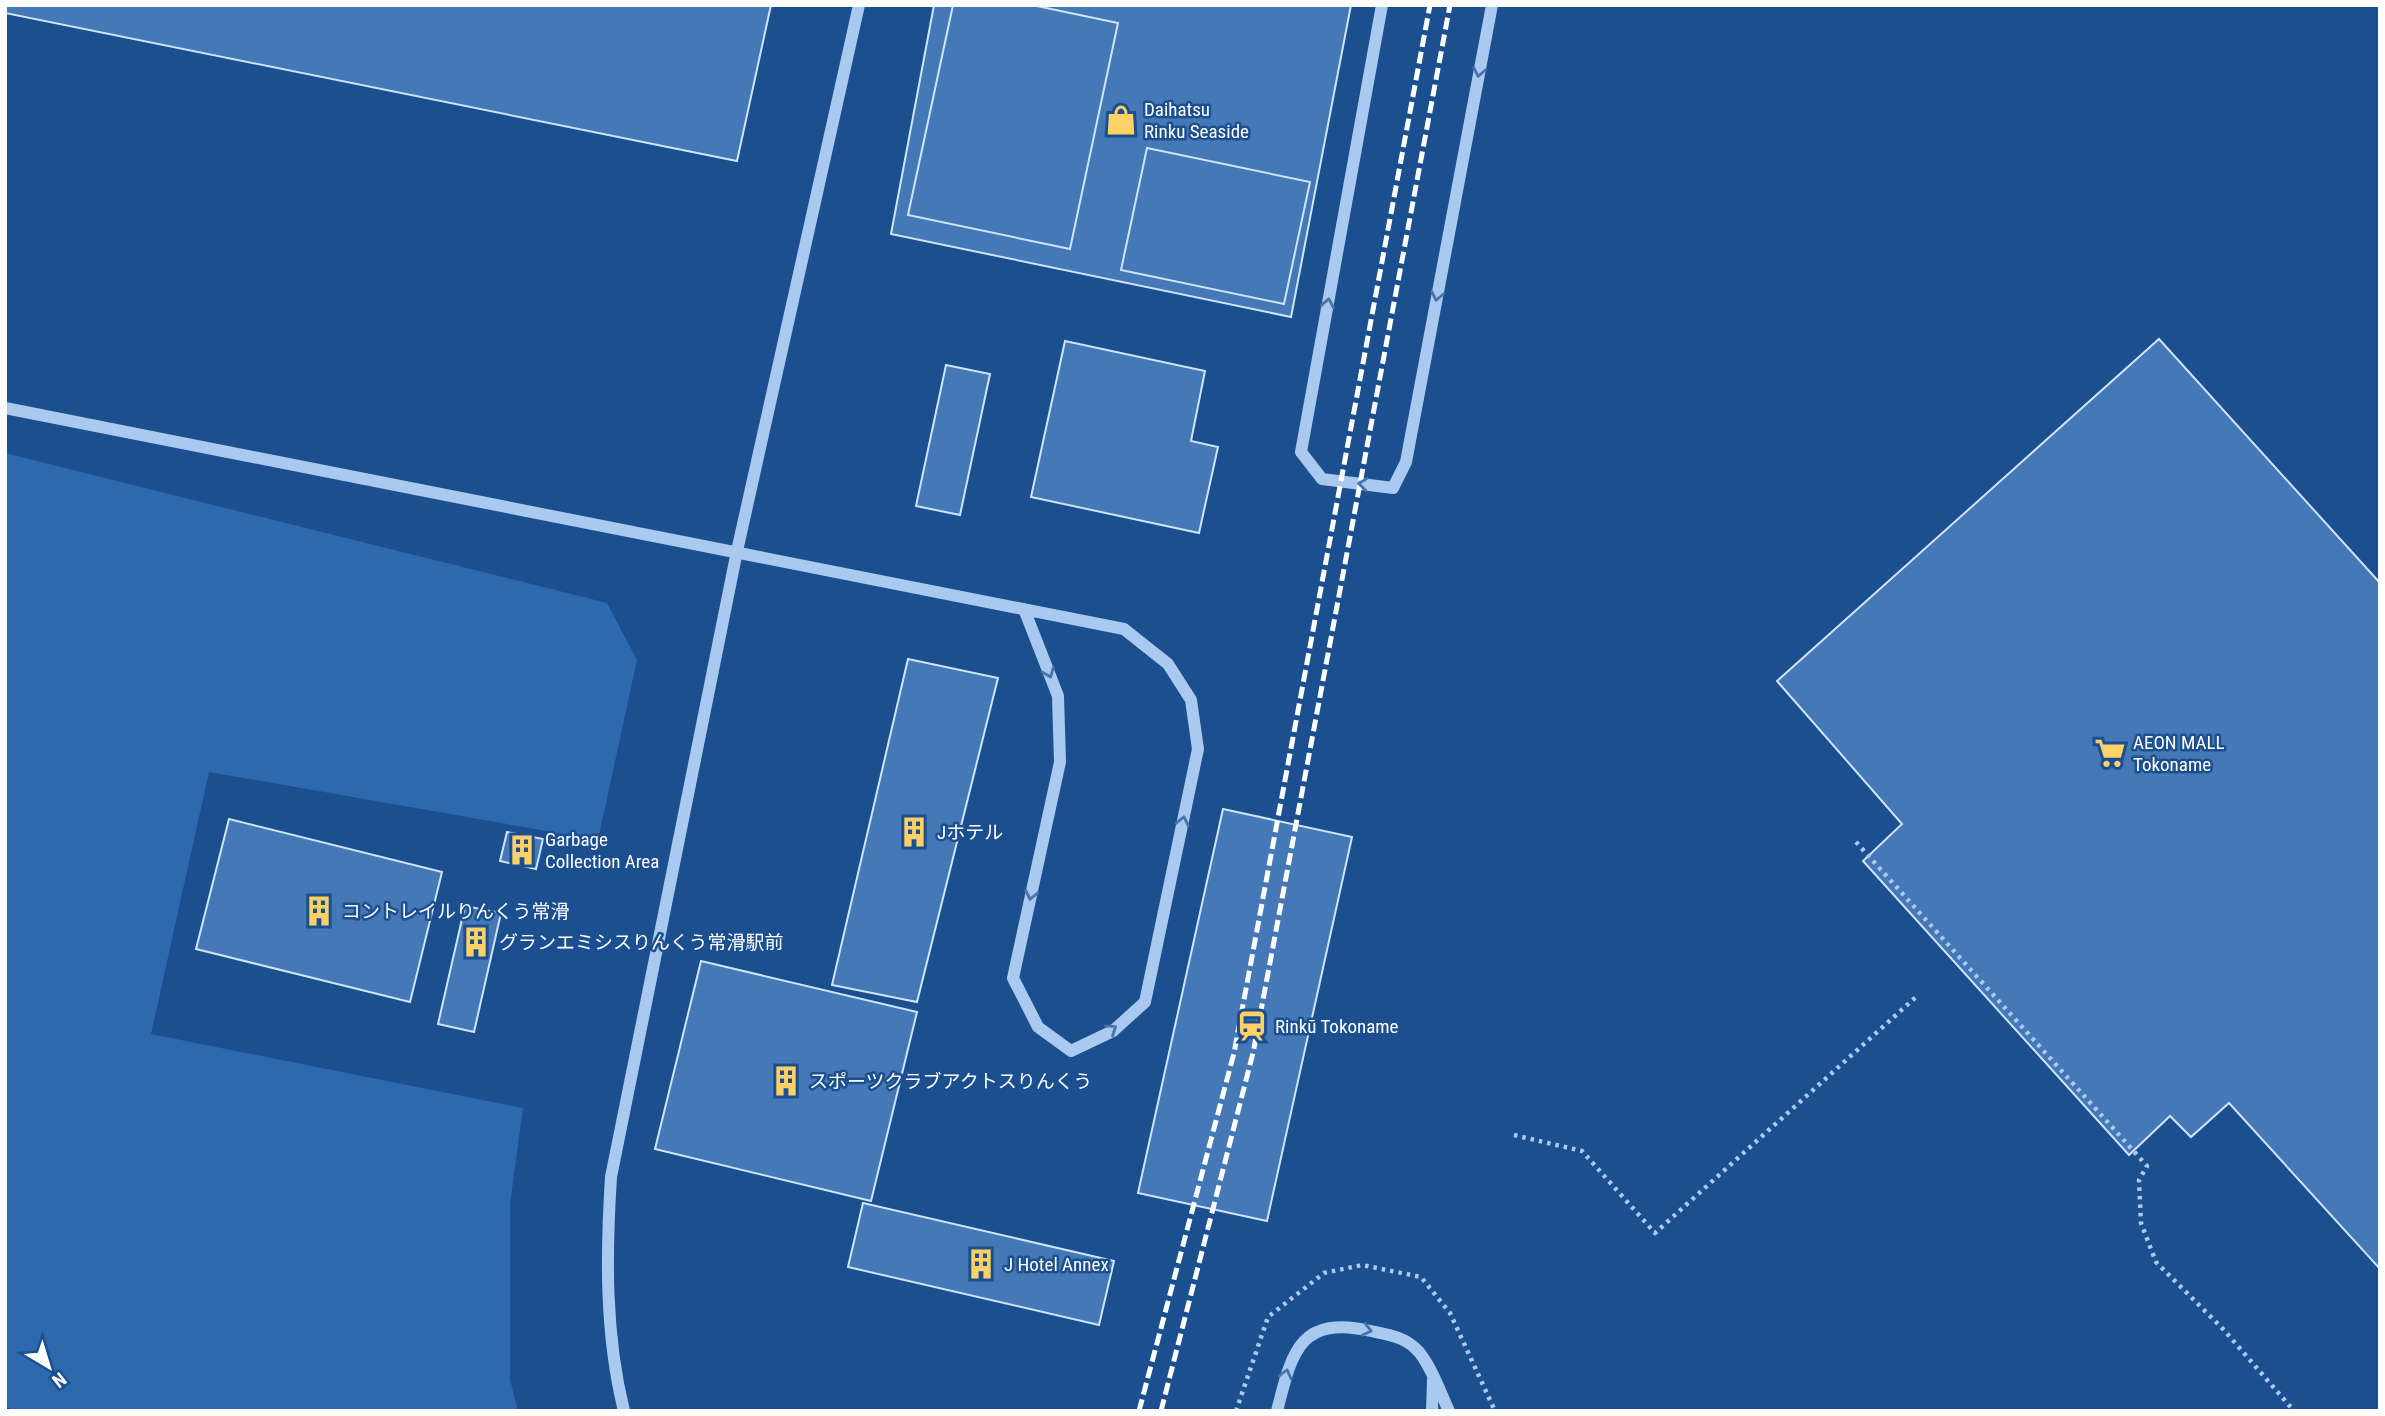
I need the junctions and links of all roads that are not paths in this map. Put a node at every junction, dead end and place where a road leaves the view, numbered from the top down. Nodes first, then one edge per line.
1 (859, 5) edge
2 (1382, 5) edge
3 (1492, 5) edge
4 (5, 408) edge
5 (737, 551) junction
6 (1024, 609) junction
7 (1433, 1376) junction
8 (624, 1411) edge
9 (1278, 1411) edge
10 (1432, 1411) edge
11 (1449, 1411) edge

1 - 5 street
3 -> 2 street
4 - 5 street
5 - 6 street
5 - 8 street
6 -> 6 street
9 -> 7 street
7 - 10 street
7 - 11 street

